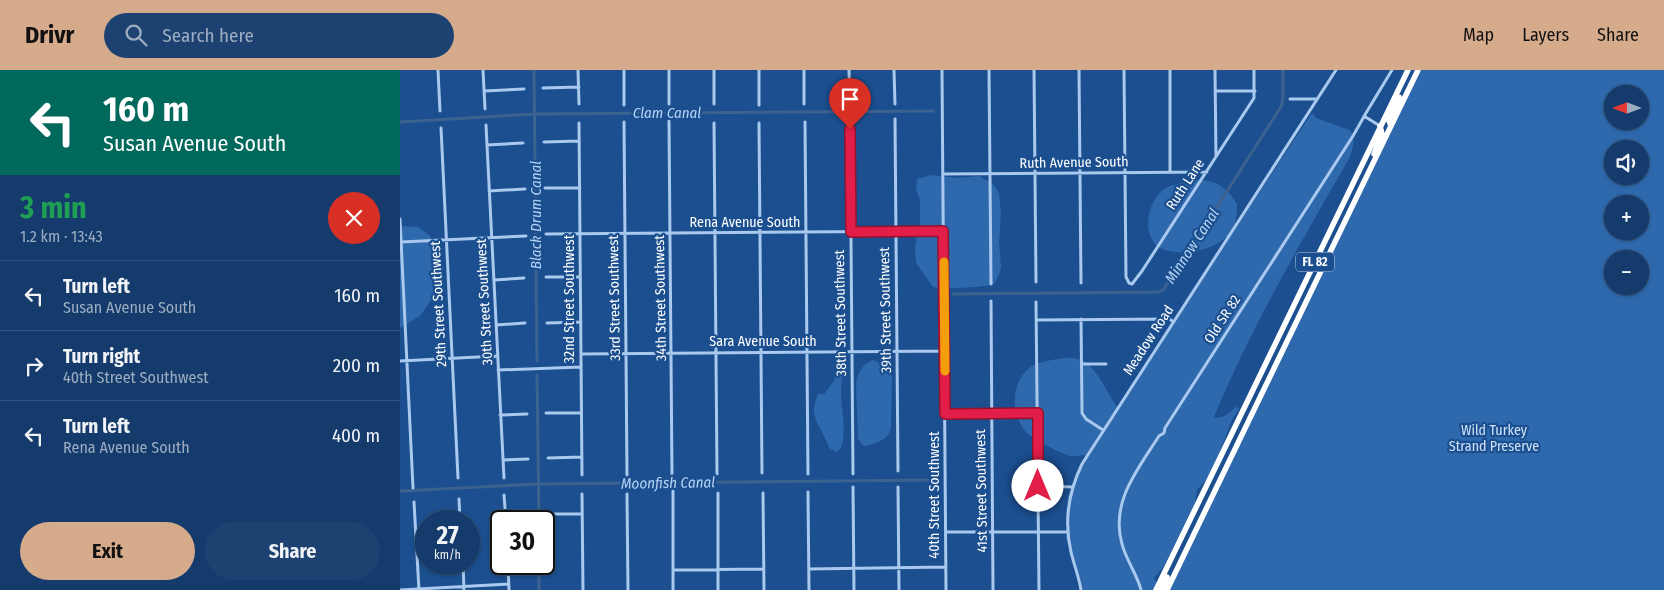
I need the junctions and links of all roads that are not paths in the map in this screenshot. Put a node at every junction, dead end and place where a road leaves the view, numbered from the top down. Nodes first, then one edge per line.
1 (438, 70) edge
2 (483, 70) edge
3 (578, 70) edge
4 (624, 70) edge
5 (669, 70) edge
6 (714, 70) edge
7 (759, 70) edge
8 (804, 70) edge
9 (849, 70) edge
10 (894, 70) edge
11 (942, 70) edge
12 (989, 70) edge
13 (1034, 70) edge
14 (1079, 70) edge
15 (1124, 70) edge
16 (1170, 70) edge
17 (1215, 70) edge
18 (1254, 70) edge
19 (1336, 70) edge
20 (1392, 70) edge
21 (1409, 70) edge
22 (1418, 70) edge
23 (579, 87) junction
24 (543, 88) dead end
25 (524, 89) dead end
26 (484, 91) junction
27 (1215, 91) junction
28 (1255, 91) junction
29 (1290, 99) dead end
30 (1317, 99) junction
31 (850, 103) dead end
32 (579, 104) dead end
33 (669, 104) dead end
34 (714, 104) dead end
35 (804, 104) dead end
36 (895, 104) dead end
37 (624, 105) dead end
38 (759, 105) dead end
39 (485, 109) dead end
40 (440, 111) dead end
41 (1364, 116) junction
42 (895, 119) dead end
43 (669, 121) dead end
44 (850, 121) dead end
45 (624, 122) dead end
46 (805, 122) dead end
47 (579, 123) dead end
48 (714, 123) dead end
49 (760, 123) dead end
50 (486, 125) dead end
51 (1380, 126) junction
52 (1391, 126) junction
53 (441, 128) dead end
54 (579, 141) junction
55 (544, 142) dead end
56 (524, 143) dead end
57 (487, 145) junction
58 (1216, 158) junction
59 (1125, 172) junction
60 (1170, 172) junction
61 (1206, 172) junction
62 (1035, 173) junction
63 (1080, 173) junction
64 (943, 174) junction
65 (990, 174) junction
66 (545, 188) dead end
67 (580, 188) junction
68 (525, 189) dead end
69 (489, 191) junction
70 (1355, 199) junction
71 (400, 219) edge
72 (943, 231) junction
73 (806, 232) junction
74 (851, 232) junction
75 (896, 232) junction
76 (715, 233) junction
77 (760, 233) junction
78 (546, 234) dead end
79 (580, 234) junction
80 (625, 234) junction
81 (670, 234) junction
82 (526, 236) dead end
83 (492, 237) junction
84 (446, 240) junction
85 (401, 242) edge
86 (546, 277) dead end
87 (580, 277) junction
88 (524, 278) dead end
89 (494, 280) junction
90 (1036, 282) dead end
91 (1081, 283) dead end
92 (991, 284) dead end
93 (991, 301) dead end
94 (1036, 302) dead end
95 (1081, 319) junction
96 (1036, 320) junction
97 (581, 322) junction
98 (1173, 322) junction
99 (525, 323) dead end
100 (547, 323) dead end
101 (496, 325) junction
102 (897, 351) junction
103 (944, 351) junction
104 (716, 352) junction
105 (762, 352) junction
106 (807, 352) junction
107 (852, 352) junction
108 (626, 353) junction
109 (671, 353) junction
110 (581, 354) junction
111 (498, 356) junction
112 (452, 359) junction
113 (400, 361) edge
114 (407, 361) junction
115 (1082, 364) junction
116 (1106, 364) dead end
117 (581, 367) junction
118 (498, 370) junction
119 (582, 412) junction
120 (546, 413) dead end
121 (992, 413) junction
122 (1038, 413) junction
123 (527, 414) dead end
124 (945, 414) junction
125 (500, 415) junction
126 (1103, 430) junction
127 (582, 457) junction
128 (548, 458) dead end
129 (528, 459) dead end
130 (503, 460) junction
131 (898, 471) dead end
132 (762, 473) dead end
133 (627, 474) dead end
134 (717, 474) dead end
135 (808, 474) dead end
136 (853, 474) dead end
137 (582, 475) dead end
138 (672, 475) dead end
139 (458, 478) dead end
140 (504, 478) dead end
141 (1038, 486) junction
142 (1073, 486) junction
143 (853, 487) dead end
144 (898, 487) dead end
145 (413, 488) dead end
146 (673, 491) dead end
147 (808, 492) dead end
148 (718, 493) dead end
149 (763, 493) dead end
150 (582, 494) dead end
151 (627, 494) dead end
152 (504, 495) dead end
153 (459, 499) dead end
154 (414, 502) dead end
155 (460, 510) edge
156 (505, 510) edge
157 (555, 514) edge
158 (582, 514) junction
159 (946, 532) junction
160 (993, 532) junction
161 (1038, 532) junction
162 (1068, 532) junction
163 (1182, 538) junction
164 (854, 568) junction
165 (898, 568) junction
166 (946, 568) junction
167 (764, 569) junction
168 (808, 569) junction
169 (673, 570) junction
170 (718, 570) junction
171 (463, 575) edge
172 (509, 575) edge
173 (509, 584) junction
174 (464, 588) edge
175 (400, 590) edge
176 (419, 590) edge
177 (509, 590) edge
178 (583, 590) edge
179 (628, 590) edge
180 (673, 590) edge
181 (718, 590) edge
182 (764, 590) edge
183 (809, 590) edge
184 (854, 590) edge
185 (899, 590) edge
186 (946, 590) edge
187 (993, 590) edge
188 (1038, 590) edge
189 (1081, 590) edge
190 (1141, 590) edge
191 (1156, 590) edge
192 (1161, 590) edge
193 (1167, 590) edge

1 - 40 street
2 - 26 street
3 - 23 street
4 - 37 street
5 - 33 street
6 - 34 street
7 - 38 street
8 - 35 street
9 - 31 street
10 - 36 street
11 - 64 street, 40th Street Southwest
12 - 65 street
13 - 62 street
14 - 63 street
15 - 59 street
16 - 60 street
17 - 27 street
18 - 28 street
19 - 30 street, Meadow Road
20 - 41 street, Old SR 82
21 - 51 highway, FL 82
21 - 52 highway
22 - 52 highway, FL 82
23 - 24 street
23 - 32 street
25 - 26 street
26 - 39 street
27 - 28 street
27 - 58 street
28 - 58 street, Ruth Lane
29 - 30 street
30 - 98 street, Meadow Road
41 - 51 street
41 - 190 street, Old SR 82
42 - 75 street, 39th Street Southwest
43 - 81 street, 34th Street Southwest
44 - 74 street, 38th Street Southwest
45 - 80 street, 33rd Street Southwest
46 - 73 street
47 - 54 street, 32nd Street Southwest
48 - 76 street
49 - 77 street
50 - 57 street, 30th Street Southwest
51 - 70 highway
51 - 163 highway, FL 82
52 - 70 highway, FL 82
53 - 84 street, 29th Street Southwest
54 - 55 street
54 - 67 street, 32nd Street Southwest
56 - 57 street
57 - 69 street, 30th Street Southwest
58 - 61 street, Ruth Lane
59 - 60 street, Ruth Avenue South
59 - 61 street, Ruth Lane
59 - 63 street, Ruth Avenue South
60 - 61 street, Ruth Avenue South
62 - 63 street, Ruth Avenue South
62 - 65 street, Ruth Avenue South
62 - 90 street
63 - 91 street
64 - 65 street, Ruth Avenue South
64 - 72 street, 40th Street Southwest
65 - 92 street
66 - 67 street
67 - 79 street, 32nd Street Southwest
68 - 69 street
69 - 83 street, 30th Street Southwest
70 - 193 highway, FL 82
71 - 85 street
72 - 75 street, Rena Avenue South
72 - 103 street, 40th Street Southwest
73 - 74 street, Rena Avenue South
73 - 77 street, Rena Avenue South
73 - 106 street
74 - 75 street, Rena Avenue South
74 - 107 street, 38th Street Southwest
75 - 102 street, 39th Street Southwest
76 - 77 street, Rena Avenue South
76 - 81 street, Rena Avenue South
76 - 104 street
77 - 105 street
78 - 79 street, Rena Avenue South
79 - 80 street, Rena Avenue South
79 - 87 street, 32nd Street Southwest
80 - 81 street, Rena Avenue South
80 - 108 street, 33rd Street Southwest
81 - 109 street, 34th Street Southwest
82 - 83 street
83 - 84 street
83 - 89 street, 30th Street Southwest
84 - 85 street
84 - 112 street, 29th Street Southwest
85 - 114 street
86 - 87 street
87 - 97 street, 32nd Street Southwest
88 - 89 street
89 - 101 street, 30th Street Southwest
93 - 121 street, 41st Street Southwest
94 - 96 street
95 - 96 street
95 - 98 street
95 - 115 street
96 - 122 street
97 - 100 street
97 - 110 street, 32nd Street Southwest
98 - 126 street, Meadow Road
99 - 101 street
101 - 111 street, 30th Street Southwest
102 - 103 street, Sara Avenue South
102 - 107 street, Sara Avenue South
102 - 131 street, 39th Street Southwest
103 - 124 street, 40th Street Southwest
104 - 105 street, Sara Avenue South
104 - 109 street, Sara Avenue South
104 - 134 street
105 - 106 street, Sara Avenue South
105 - 132 street
106 - 107 street, Sara Avenue South
106 - 135 street
107 - 136 street, 38th Street Southwest
108 - 109 street, Sara Avenue South
108 - 110 street, Sara Avenue South
108 - 133 street, 33rd Street Southwest
109 - 138 street, 34th Street Southwest
110 - 117 street, 32nd Street Southwest
111 - 112 street
111 - 118 street, 30th Street Southwest
112 - 114 street
112 - 139 street, 29th Street Southwest
113 - 114 street
114 - 145 street
115 - 116 street
115 - 126 street
117 - 118 street
117 - 119 street, 32nd Street Southwest
118 - 125 street, 30th Street Southwest
119 - 120 street
119 - 127 street, 32nd Street Southwest
121 - 122 street
121 - 124 street
121 - 160 street, 41st Street Southwest
122 - 141 street
123 - 125 street
124 - 159 street, 40th Street Southwest
125 - 130 street, 30th Street Southwest
126 - 142 street, Meadow Road
127 - 128 street
127 - 137 street, 32nd Street Southwest
129 - 130 street
130 - 140 street, 30th Street Southwest
141 - 142 street
141 - 161 street
142 - 162 street, Meadow Road
143 - 164 street
144 - 165 street
146 - 169 street
147 - 168 street
148 - 170 street
149 - 167 street
150 - 158 street
151 - 179 street
152 - 156 street
153 - 155 street
154 - 176 street
157 - 158 street
158 - 178 street
159 - 160 street
159 - 166 street, 40th Street Southwest
160 - 161 street
160 - 187 street, 41st Street Southwest
161 - 162 street
161 - 188 street
162 - 189 street, Meadow Road
163 - 191 highway, FL 82
163 - 192 highway
164 - 165 street
164 - 168 street
164 - 184 street
165 - 166 street
165 - 185 street
166 - 186 street, 40th Street Southwest
167 - 170 street
167 - 182 street
168 - 183 street
169 - 170 street
169 - 180 street
170 - 181 street
171 - 174 street
172 - 173 street
173 - 174 street
173 - 177 street
174 - 176 street
175 - 176 street

